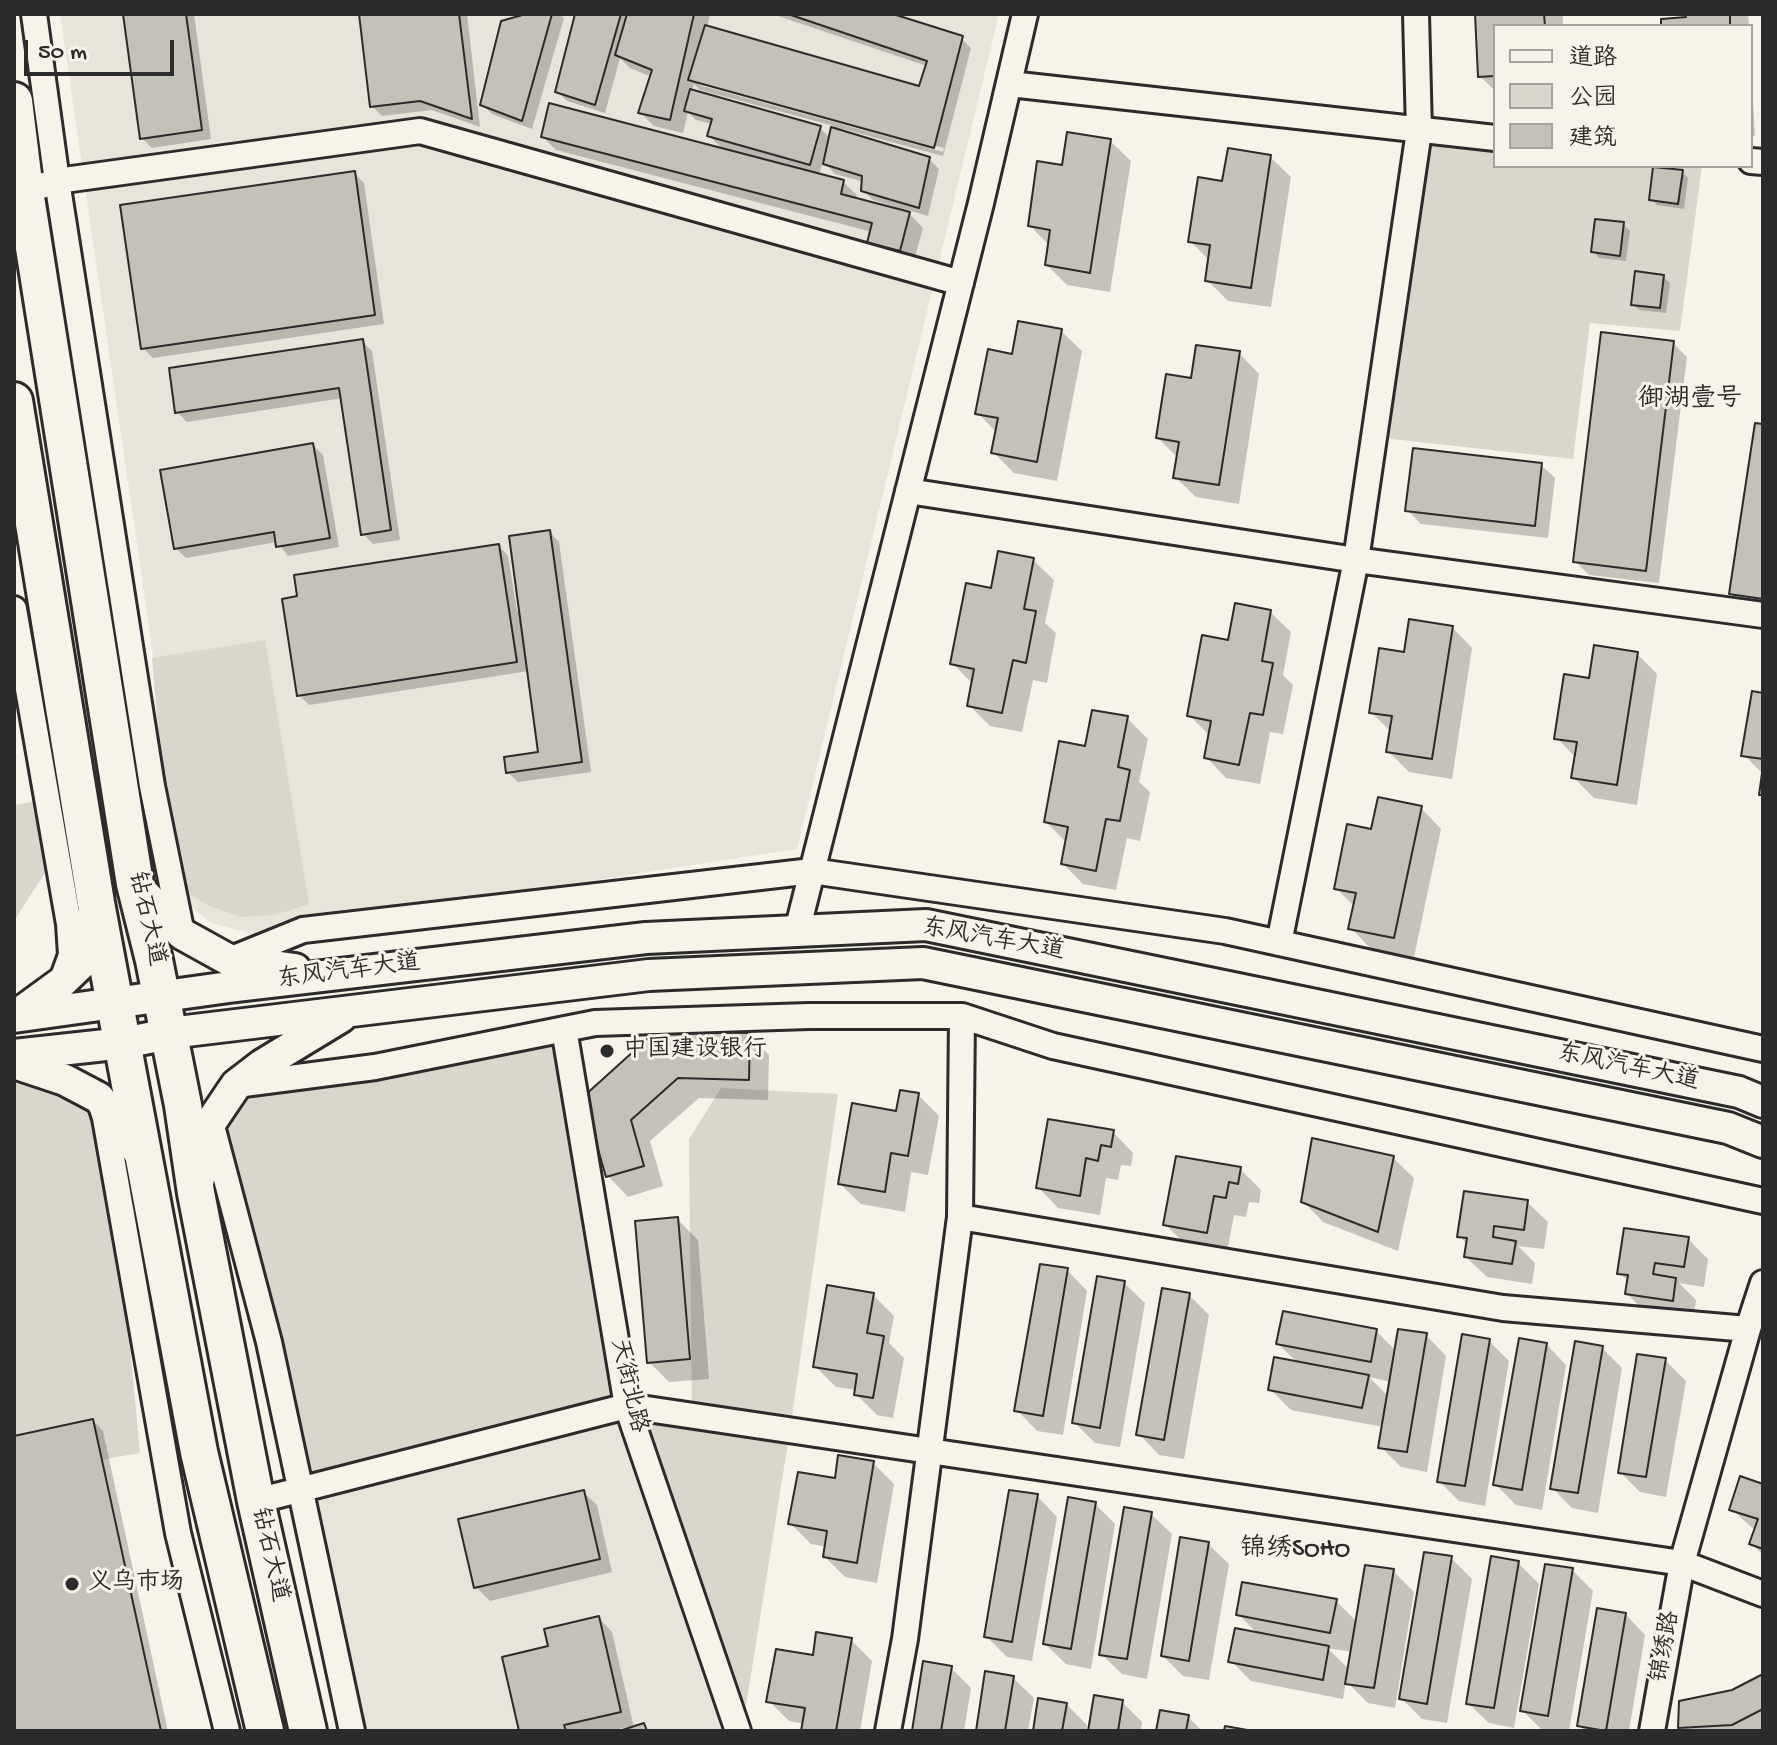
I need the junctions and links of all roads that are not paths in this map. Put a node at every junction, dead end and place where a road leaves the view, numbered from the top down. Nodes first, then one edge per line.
1 (34, 14) edge
2 (1025, 14) edge
3 (1416, 14) edge
4 (1010, 84) junction
5 (14, 101) edge
6 (1419, 131) junction
7 (1493, 138) edge
8 (41, 186) junction
9 (961, 283) junction
10 (14, 401) edge
11 (103, 473) junction
12 (908, 491) junction
13 (1356, 560) junction
14 (1763, 615) edge
15 (15, 619) edge
16 (94, 621) junction
17 (812, 871) junction
18 (135, 884) junction
19 (96, 903) junction
20 (797, 931) junction
21 (182, 934) junction
22 (1279, 943) junction
23 (229, 960) junction
24 (337, 975) junction
25 (61, 983) junction
26 (162, 997) junction
27 (116, 1003) junction
28 (350, 1011) junction
29 (962, 1016) junction
30 (14, 1017) edge
31 (564, 1029) junction
32 (167, 1033) junction
33 (124, 1043) junction
34 (1763, 1049) edge
35 (14, 1055) edge
36 (14, 1063) edge
37 (236, 1085) junction
38 (99, 1098) junction
39 (1763, 1102) edge
40 (211, 1122) junction
41 (1763, 1142) edge
42 (146, 1161) junction
43 (196, 1193) junction
44 (1763, 1201) edge
45 (960, 1217) junction
46 (1763, 1283) edge
47 (1748, 1329) junction
48 (627, 1406) junction
49 (929, 1451) junction
50 (199, 1452) junction
51 (302, 1489) junction
52 (256, 1501) junction
53 (174, 1509) junction
54 (1682, 1563) junction
55 (1763, 1594) edge
56 (338, 1666) junction
57 (295, 1673) junction
58 (227, 1731) edge
59 (265, 1731) edge
60 (308, 1731) edge
61 (352, 1731) edge
62 (738, 1731) edge
63 (888, 1731) edge
64 (1652, 1731) edge

1 - 8 street
2 - 4 street
3 - 6 street
4 - 6 street
4 - 9 street
5 - 8 highway, 钻石大道
6 - 7 street
6 - 13 street
8 - 9 street
8 - 11 street
8 - 16 highway, 钻石大道
9 - 12 street
10 - 19 highway, 钻石大道
11 - 16 street
11 - 21 street
12 - 13 street
12 - 17 street
13 - 14 street
13 - 22 street
15 - 25 street
16 - 18 highway, 钻石大道
17 - 20 street
17 - 22 street
17 - 23 street
18 - 21 main road
18 - 26 highway, 钻石大道
19 - 25 main road
19 - 27 highway, 钻石大道
20 - 24 main road, 东风汽车大道
20 - 39 main road, 东风汽车大道
21 - 23 main road
22 - 34 street
23 - 24 main road
24 - 26 main road, 东风汽车大道
25 - 30 main road
26 - 27 main road, 东风汽车大道
26 - 32 highway, 钻石大道
27 - 30 main road, 东风汽车大道
27 - 33 highway, 钻石大道
28 - 32 main road, 东风汽车大道
28 - 37 main road
28 - 41 main road, 东风汽车大道
29 - 31 street
29 - 44 street
29 - 45 street
31 - 37 street
31 - 48 street, 天街北路
32 - 33 main road, 东风汽车大道
32 - 43 highway, 钻石大道
33 - 35 main road, 东风汽车大道
33 - 42 highway, 钻石大道
36 - 38 main road
37 - 40 main road
38 - 42 main road
38 - 53 street
40 - 43 main road
40 - 51 street
42 - 50 highway, 钻石大道
43 - 52 highway, 钻石大道
45 - 47 street
45 - 49 street
46 - 47 street, 锦绣路
47 - 54 street, 锦绣路
48 - 49 street
48 - 51 street
48 - 62 street, 天街北路
49 - 54 street
49 - 63 street
50 - 53 street
50 - 59 highway, 钻石大道
51 - 52 street
51 - 56 street
52 - 57 highway, 钻石大道
53 - 58 street
54 - 55 street
54 - 64 street, 锦绣路
56 - 57 street
56 - 61 street
57 - 60 highway, 钻石大道

